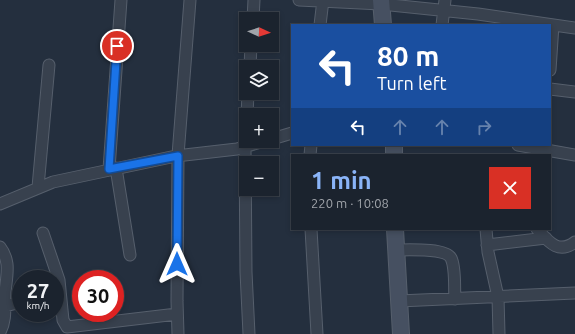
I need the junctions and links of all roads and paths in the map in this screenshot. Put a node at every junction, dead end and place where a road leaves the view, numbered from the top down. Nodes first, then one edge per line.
1 (121, 0) edge
2 (190, 0) edge
3 (254, 0) edge
4 (299, 0) edge
5 (322, 1) edge
6 (381, 2) edge
7 (444, 5) edge
8 (253, 12) edge
9 (320, 24) edge
10 (383, 24) edge
11 (442, 24) edge
12 (548, 24) edge
13 (553, 25) joint
14 (575, 28) edge
15 (551, 55) edge
16 (49, 65) dead end
17 (551, 89) edge
18 (575, 92) edge
19 (291, 133) edge
20 (279, 137) edge
21 (524, 146) edge
22 (240, 148) edge
23 (244, 148) edge
24 (575, 155) edge
25 (178, 156) junction
26 (112, 168) junction
27 (38, 187) junction
28 (0, 204) edge
29 (311, 230) edge
30 (395, 230) edge
31 (486, 230) edge
32 (538, 230) edge
33 (43, 233) dead end
34 (546, 238) junction
35 (575, 242) edge
36 (487, 245) junction
37 (0, 247) edge
38 (396, 250) junction
39 (130, 255) dead end
40 (56, 270) edge
41 (575, 294) edge
42 (498, 297) junction
43 (455, 299) junction
44 (399, 301) junction
45 (12, 304) edge
46 (5, 306) junction
47 (177, 314) junction
48 (64, 322) edge
49 (0, 332) edge
50 (178, 334) edge
51 (249, 334) edge
52 (317, 334) edge
53 (401, 334) edge
54 (499, 334) edge

1 - 26 street
2 - 25 street
3 - 8 street
4 - 5 street
5 - 6 street
5 - 9 street
6 - 7 street
6 - 10 street
7 - 11 street
7 - 12 street
13 - 14 street
13 - 15 street
16 - 27 street
17 - 18 street
19 - 20 street
21 - 24 street
22 - 25 street
23 - 51 street
25 - 26 street
25 - 47 street
26 - 27 street
26 - 39 street
27 - 28 street
29 - 52 street
30 - 38 street
31 - 36 street
32 - 34 street
33 - 40 street
34 - 35 street
34 - 36 street
36 - 42 street
37 - 46 street
38 - 43 street
38 - 44 street
41 - 42 street
42 - 43 street
42 - 54 street
43 - 44 street
44 - 53 street
45 - 46 street
46 - 49 street
47 - 48 street
47 - 50 street

